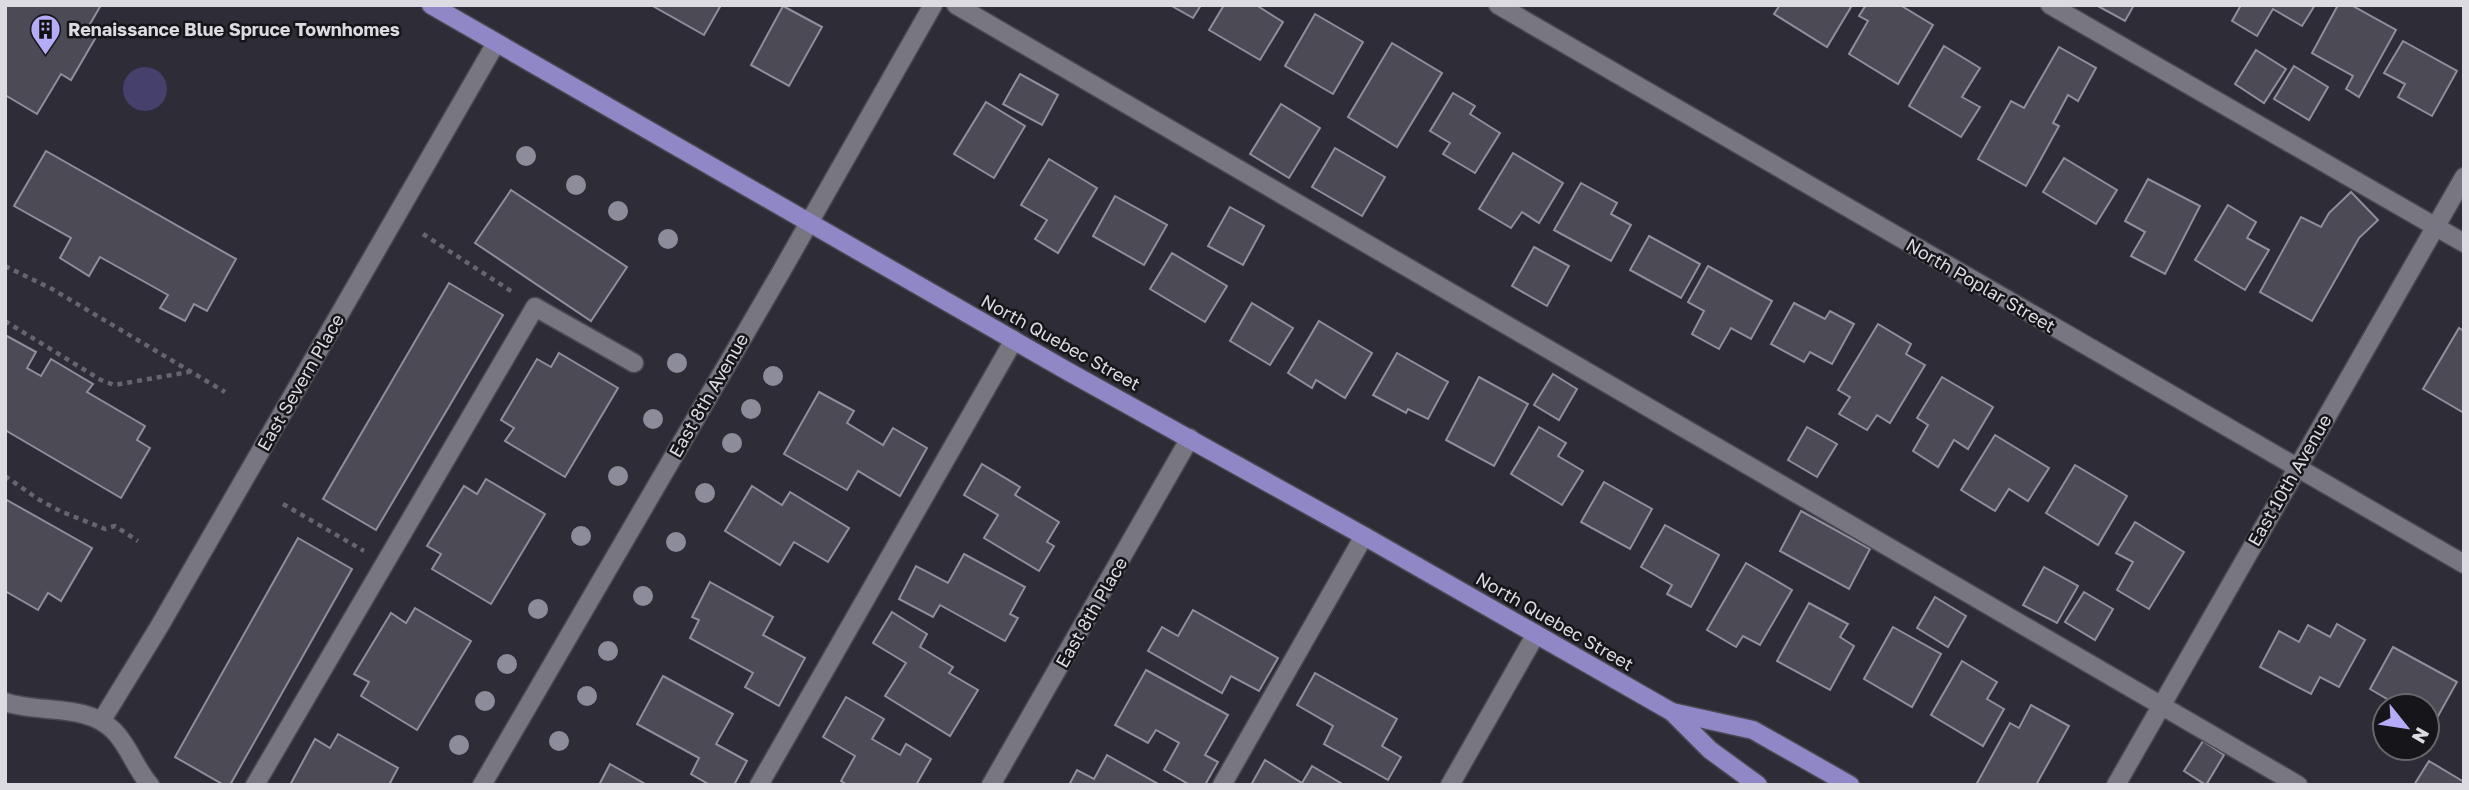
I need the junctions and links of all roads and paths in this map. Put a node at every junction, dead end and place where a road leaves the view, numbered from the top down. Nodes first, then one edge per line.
1 (431, 5) edge
2 (933, 5) edge
3 (956, 5) edge
4 (1499, 5) edge
5 (2050, 5) edge
6 (496, 43) junction
7 (2464, 177) edge
8 (810, 222) junction
9 (2435, 226) junction
10 (423, 234) dead end
11 (2464, 243) edge
12 (5, 266) edge
13 (488, 275) dead end
14 (5, 321) edge
15 (1014, 340) junction
16 (634, 363) dead end
17 (191, 372) junction
18 (225, 392) dead end
19 (1190, 438) junction
20 (2296, 468) junction
21 (5, 476) edge
22 (283, 504) dead end
23 (1364, 536) junction
24 (340, 538) dead end
25 (138, 541) dead end
26 (2464, 564) edge
27 (1536, 634) junction
28 (5, 702) edge
29 (2159, 705) junction
30 (1672, 712) junction
31 (102, 720) junction
32 (150, 785) edge
33 (255, 785) edge
34 (482, 785) edge
35 (760, 785) edge
36 (991, 785) edge
37 (1222, 785) edge
38 (1450, 785) edge
39 (1758, 785) edge
40 (1850, 785) edge
41 (2116, 785) edge
42 (2298, 785) edge

1 - 6 main road, North Quebec Street
2 - 8 street, East 8th Avenue
3 - 29 street
4 - 20 street, North Poplar Street
5 - 9 street
6 - 8 main road, North Quebec Street
6 - 31 street, East Severn Place
7 - 9 street, East 10th Avenue
8 - 15 main road, North Quebec Street
8 - 34 street, East 8th Avenue
9 - 11 street
9 - 20 street, East 10th Avenue
10 - 13 path
12 - 17 path
14 - 17 path
15 - 19 main road, North Quebec Street
15 - 35 street
16 - 33 street
17 - 18 path
19 - 23 main road, North Quebec Street
19 - 36 street, East 8th Place
20 - 26 street, North Poplar Street
20 - 29 street, East 10th Avenue
21 - 25 path
22 - 24 path
23 - 27 main road, North Quebec Street
23 - 37 street
27 - 30 main road, North Quebec Street
27 - 38 street
28 - 31 street
29 - 41 street, East 10th Avenue
29 - 42 street
30 - 39 main road, North Quebec Street
30 - 40 main road, North Quebec Street
31 - 32 street

